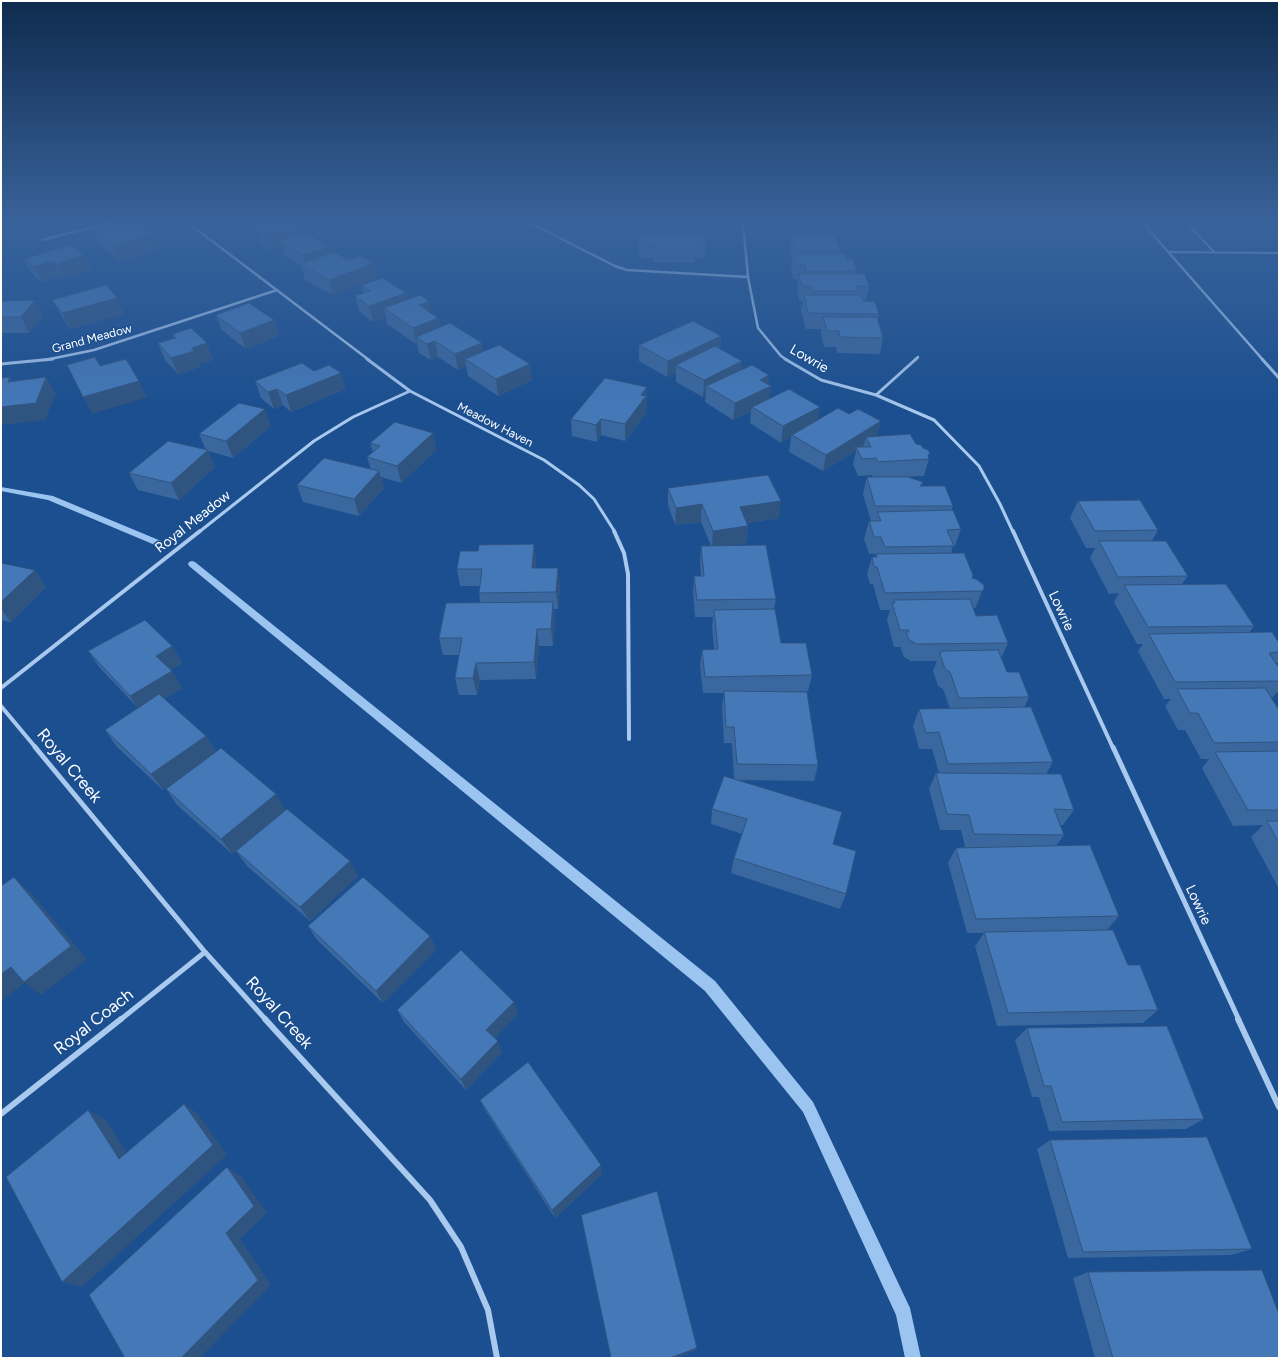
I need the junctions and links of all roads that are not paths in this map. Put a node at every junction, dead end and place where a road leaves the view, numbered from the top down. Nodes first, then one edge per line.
1 (271, 285) edge
2 (750, 285) edge
3 (1197, 285) edge
4 (277, 290) junction
5 (918, 357) dead end
6 (1, 364) edge
7 (1279, 378) edge
8 (410, 392) junction
9 (876, 395) junction
10 (1, 688) edge
11 (1, 706) edge
12 (629, 740) dead end
13 (205, 952) junction
14 (1279, 1107) edge
15 (1, 1114) edge
16 (497, 1358) edge

1 - 4 street, Meadow Haven
2 - 9 street, Lowrie
3 - 7 street
4 - 6 street, Grand Meadow
4 - 8 street, Meadow Haven
5 - 9 street
8 - 10 street, Royal Meadow
8 - 12 street, Meadow Haven
9 - 14 street, Lowrie
11 - 13 street, Royal Creek
13 - 15 street, Royal Coach
13 - 16 street, Royal Creek

